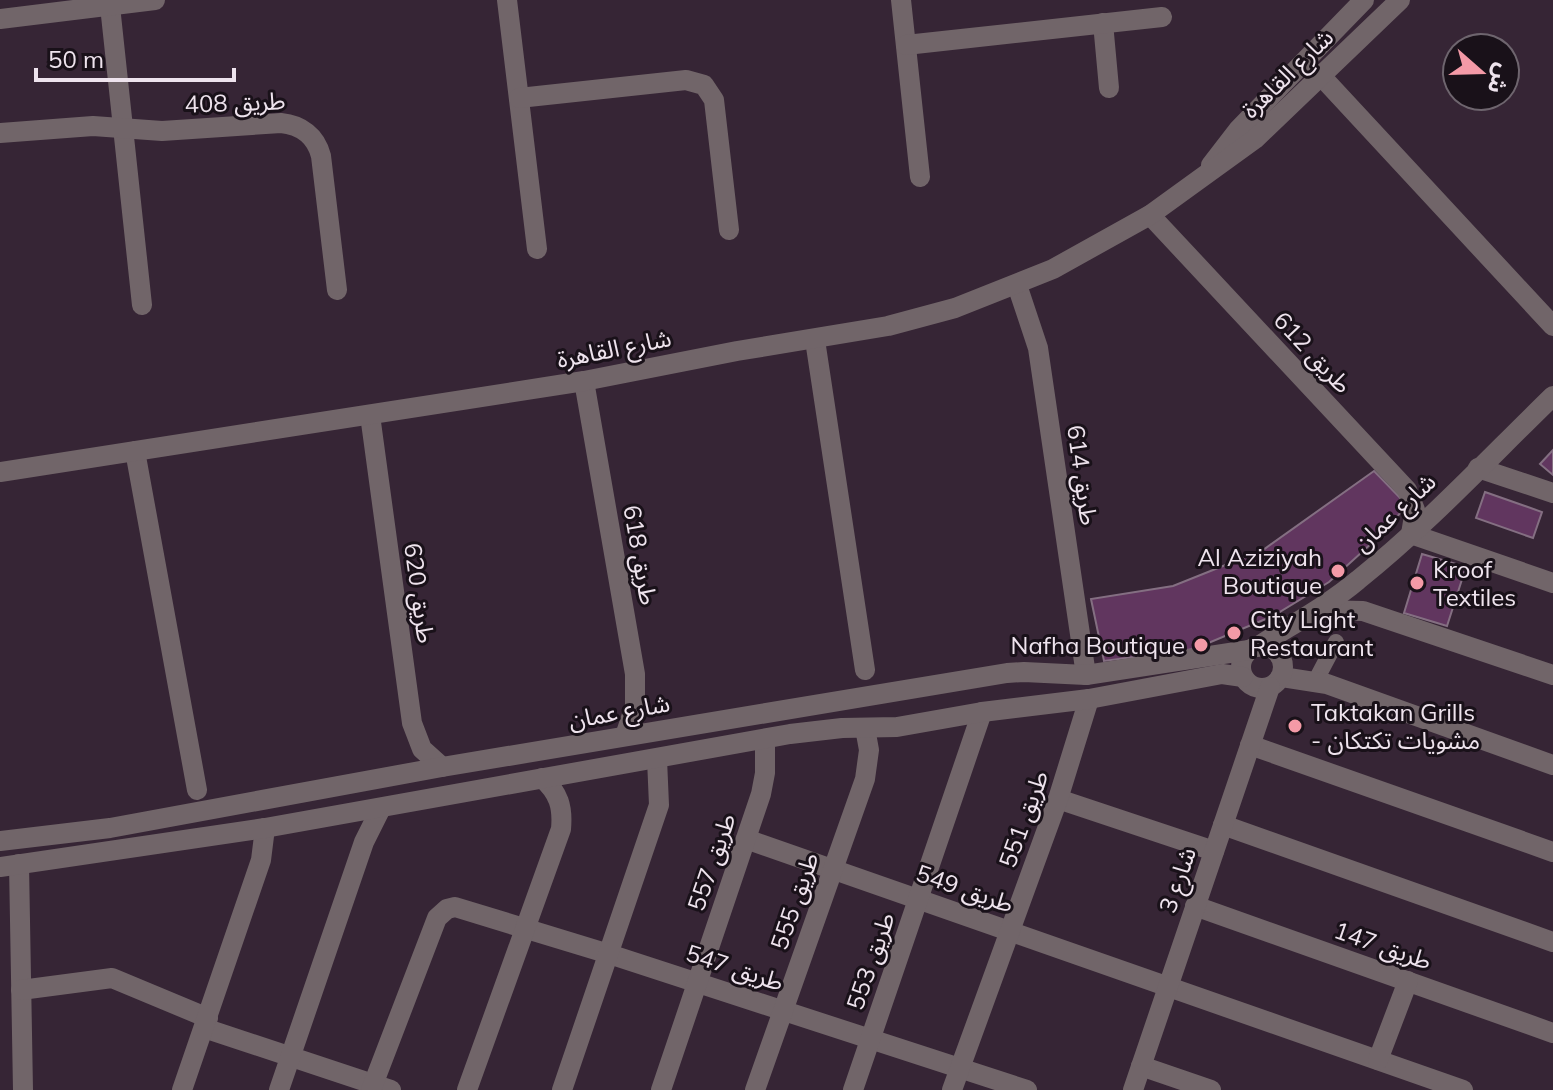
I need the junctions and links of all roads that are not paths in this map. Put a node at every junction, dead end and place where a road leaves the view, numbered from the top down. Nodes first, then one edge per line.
1 (155, 0) edge
2 (507, 0) edge
3 (901, 0) edge
4 (1364, 0) edge
5 (1400, 0) edge
6 (110, 6) junction
7 (1162, 17) dead end
8 (0, 19) edge
9 (1103, 23) junction
10 (906, 45) junction
11 (1322, 77) junction
12 (1109, 88) dead end
13 (519, 98) junction
14 (124, 129) junction
15 (0, 133) edge
16 (1204, 175) junction
17 (920, 177) dead end
18 (1150, 215) junction
19 (729, 230) dead end
20 (537, 249) dead end
21 (1017, 285) junction
22 (337, 290) dead end
23 (142, 305) dead end
24 (1553, 326) edge
25 (815, 340) junction
26 (584, 381) junction
27 (1553, 396) edge
28 (370, 415) junction
29 (135, 451) junction
30 (1478, 468) junction
31 (0, 472) edge
32 (1553, 493) edge
33 (1411, 534) junction
34 (1553, 583) edge
35 (1318, 610) junction
36 (1336, 642) dead end
37 (1253, 649) junction
38 (865, 670) dead end
39 (1057, 675) junction
40 (1086, 675) junction
41 (1553, 675) edge
42 (1243, 677) junction
43 (1316, 680) junction
44 (1276, 682) junction
45 (1089, 699) junction
46 (1058, 703) junction
47 (982, 712) junction
48 (865, 728) junction
49 (625, 736) junction
50 (765, 739) junction
51 (1250, 745) junction
52 (657, 759) junction
53 (1553, 765) edge
54 (442, 767) junction
55 (542, 778) junction
56 (197, 790) dead end
57 (1058, 799) junction
58 (381, 808) junction
59 (1223, 825) junction
60 (265, 828) junction
61 (746, 839) junction
62 (0, 841) edge
63 (1214, 851) junction
64 (1553, 852) edge
65 (10, 866) edge
66 (833, 869) junction
67 (918, 899) junction
68 (1195, 906) junction
69 (527, 929) junction
70 (1010, 931) junction
71 (1553, 942) edge
72 (609, 954) junction
73 (1408, 981) junction
74 (697, 982) junction
75 (1168, 986) junction
76 (21, 990) junction
77 (783, 1010) junction
78 (206, 1023) junction
79 (1553, 1033) edge
80 (871, 1039) junction
81 (290, 1056) junction
82 (1378, 1060) junction
83 (1141, 1066) junction
84 (959, 1067) junction
85 (379, 1088) edge
86 (23, 1090) edge
87 (182, 1090) edge
88 (279, 1090) edge
89 (467, 1090) edge
90 (562, 1090) edge
91 (661, 1090) edge
92 (755, 1090) edge
93 (853, 1090) edge
94 (952, 1090) edge
95 (1027, 1090) edge
96 (1133, 1090) edge
97 (1211, 1090) edge
98 (1463, 1090) edge

1 - 6 street
2 - 13 street
3 - 10 street
4 - 16 street, شارع القاهرة
5 - 11 street, شارع القاهرة
6 - 8 street
6 - 14 street
7 - 9 street
9 - 10 street
9 - 12 street
10 - 17 street
11 - 16 street, شارع القاهرة
11 - 24 street
13 - 19 street
13 - 20 street
14 - 15 street, طريق 408
14 - 22 street, طريق 408
14 - 23 street
16 - 18 street, شارع القاهرة
18 - 21 street, شارع القاهرة
18 - 33 street, طريق 612
21 - 25 street, شارع القاهرة
21 - 40 street, طريق 614
25 - 26 street, شارع القاهرة
25 - 38 street
26 - 28 street, شارع القاهرة
26 - 49 street, طريق 618
27 - 30 street, شارع عمان
28 - 29 street, شارع القاهرة
28 - 54 street, طريق 620
29 - 31 street, شارع القاهرة
29 - 56 street
30 - 32 street
30 - 33 street, شارع عمان
33 - 34 street
33 - 35 street, شارع عمان
35 - 37 street, شارع عمان
35 - 41 street
36 - 43 lane
37 - 40 street, شارع عمان
37 - 42 street
37 - 44 street
39 - 40 street, شارع عمان
39 - 46 street
39 - 49 street, شارع عمان
42 - 44 street
42 - 45 street
43 - 44 street
43 - 53 street
44 - 51 street, شارع 3
45 - 46 street
45 - 57 street, طريق 551
46 - 47 street
47 - 48 street
47 - 67 street, طريق 553
48 - 50 street
48 - 66 street, طريق 555
49 - 54 street, شارع عمان
50 - 52 street
50 - 61 street, طريق 557
51 - 59 street, شارع 3
51 - 64 street
52 - 55 street
52 - 72 street
54 - 62 street, شارع عمان
55 - 58 street
55 - 69 street
57 - 63 street
57 - 70 street, طريق 551
58 - 60 street
58 - 81 street
59 - 63 street, شارع 3
59 - 71 street
60 - 65 street
60 - 78 street
61 - 66 street, طريق 549
61 - 74 street, طريق 557
63 - 68 street, شارع 3
65 - 76 street
66 - 67 street, طريق 549
66 - 77 street, طريق 555
67 - 70 street, طريق 549
67 - 80 street, طريق 553
68 - 73 street, طريق 147
68 - 75 street, شارع 3
69 - 72 street, طريق 547
69 - 85 street, طريق 547
69 - 89 street
70 - 75 street, طريق 549
70 - 84 street, طريق 551
72 - 74 street, طريق 547
72 - 90 street
73 - 79 street, طريق 147
73 - 82 street
74 - 77 street, طريق 547
74 - 91 street, طريق 557
75 - 82 street, طريق 549
75 - 83 street, شارع 3
76 - 78 street
76 - 86 street
77 - 80 street, طريق 547
77 - 92 street, طريق 555
78 - 81 street
78 - 87 street
80 - 84 street, طريق 547
80 - 93 street, طريق 553
81 - 85 street
81 - 88 street
82 - 98 street, طريق 549
83 - 96 street, شارع 3
83 - 97 street
84 - 94 street, طريق 551
84 - 95 street, طريق 547

